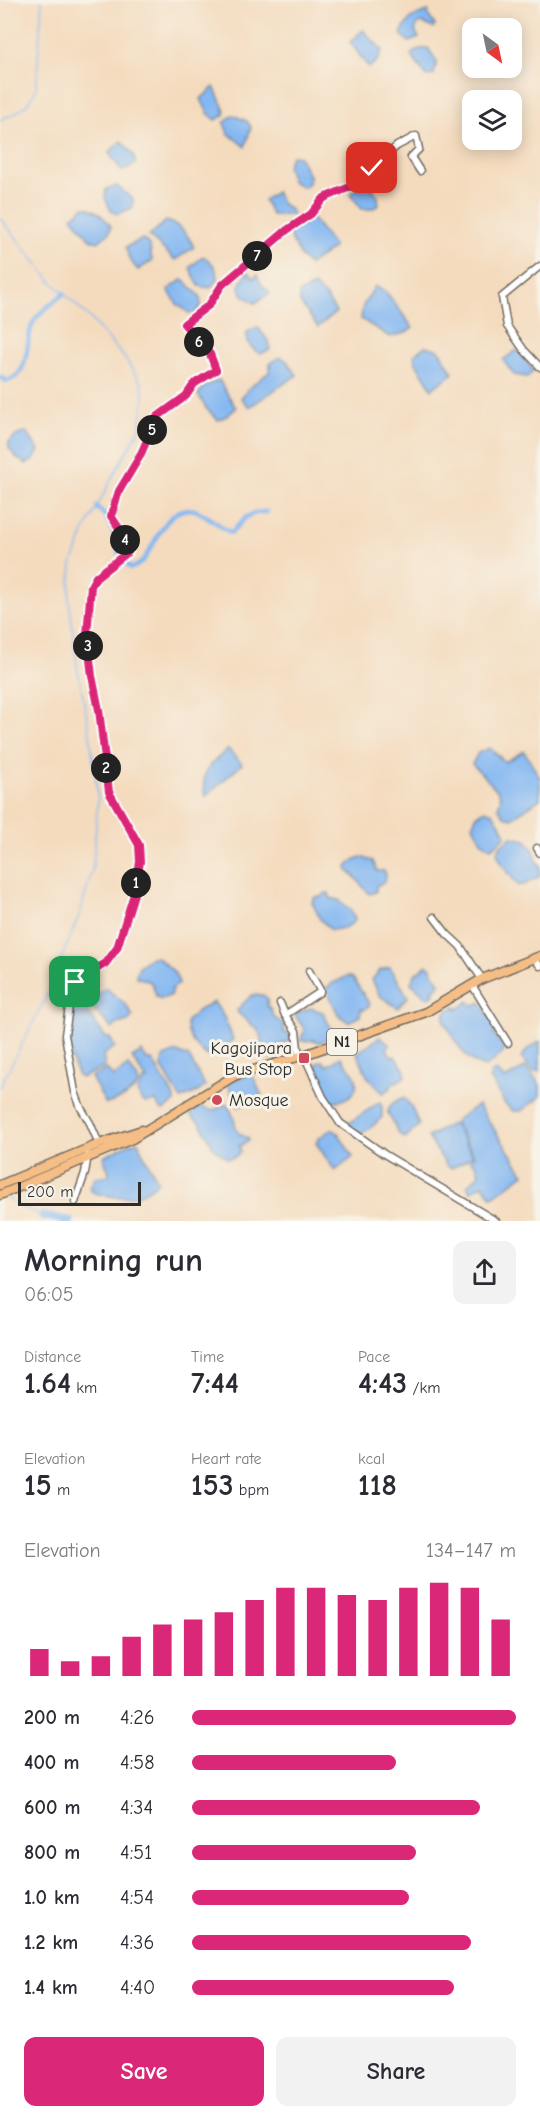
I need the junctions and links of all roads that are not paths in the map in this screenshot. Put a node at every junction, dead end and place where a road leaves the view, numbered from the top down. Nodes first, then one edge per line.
1 (420, 171) dead end
2 (540, 266) edge
3 (540, 367) edge
4 (434, 917) dead end
5 (537, 957) edge
6 (540, 966) edge
7 (309, 971) dead end
8 (482, 979) junction
9 (472, 985) junction
10 (280, 1003) dead end
11 (285, 1015) junction
12 (508, 1043) dead end
13 (302, 1056) junction
14 (146, 1130) junction
15 (99, 1144) junction
16 (88, 1148) junction
17 (88, 1158) junction
18 (20, 1181) junction
19 (0, 1185) edge
20 (0, 1195) edge
21 (75, 1202) dead end
22 (496, 1221) edge

1 - 15 street
2 - 3 street
4 - 8 street
5 - 6 street
5 - 8 highway, N1
7 - 11 street
8 - 9 highway, N1
9 - 12 street
9 - 13 highway, N1
10 - 11 street
11 - 13 street
13 - 14 highway, N1
13 - 22 street
14 - 15 highway, N1
14 - 17 highway, N1
15 - 16 highway, N1
16 - 17 street
16 - 18 highway, N1
17 - 18 highway, N1
17 - 21 street
18 - 19 highway, N1
18 - 20 highway, N1

